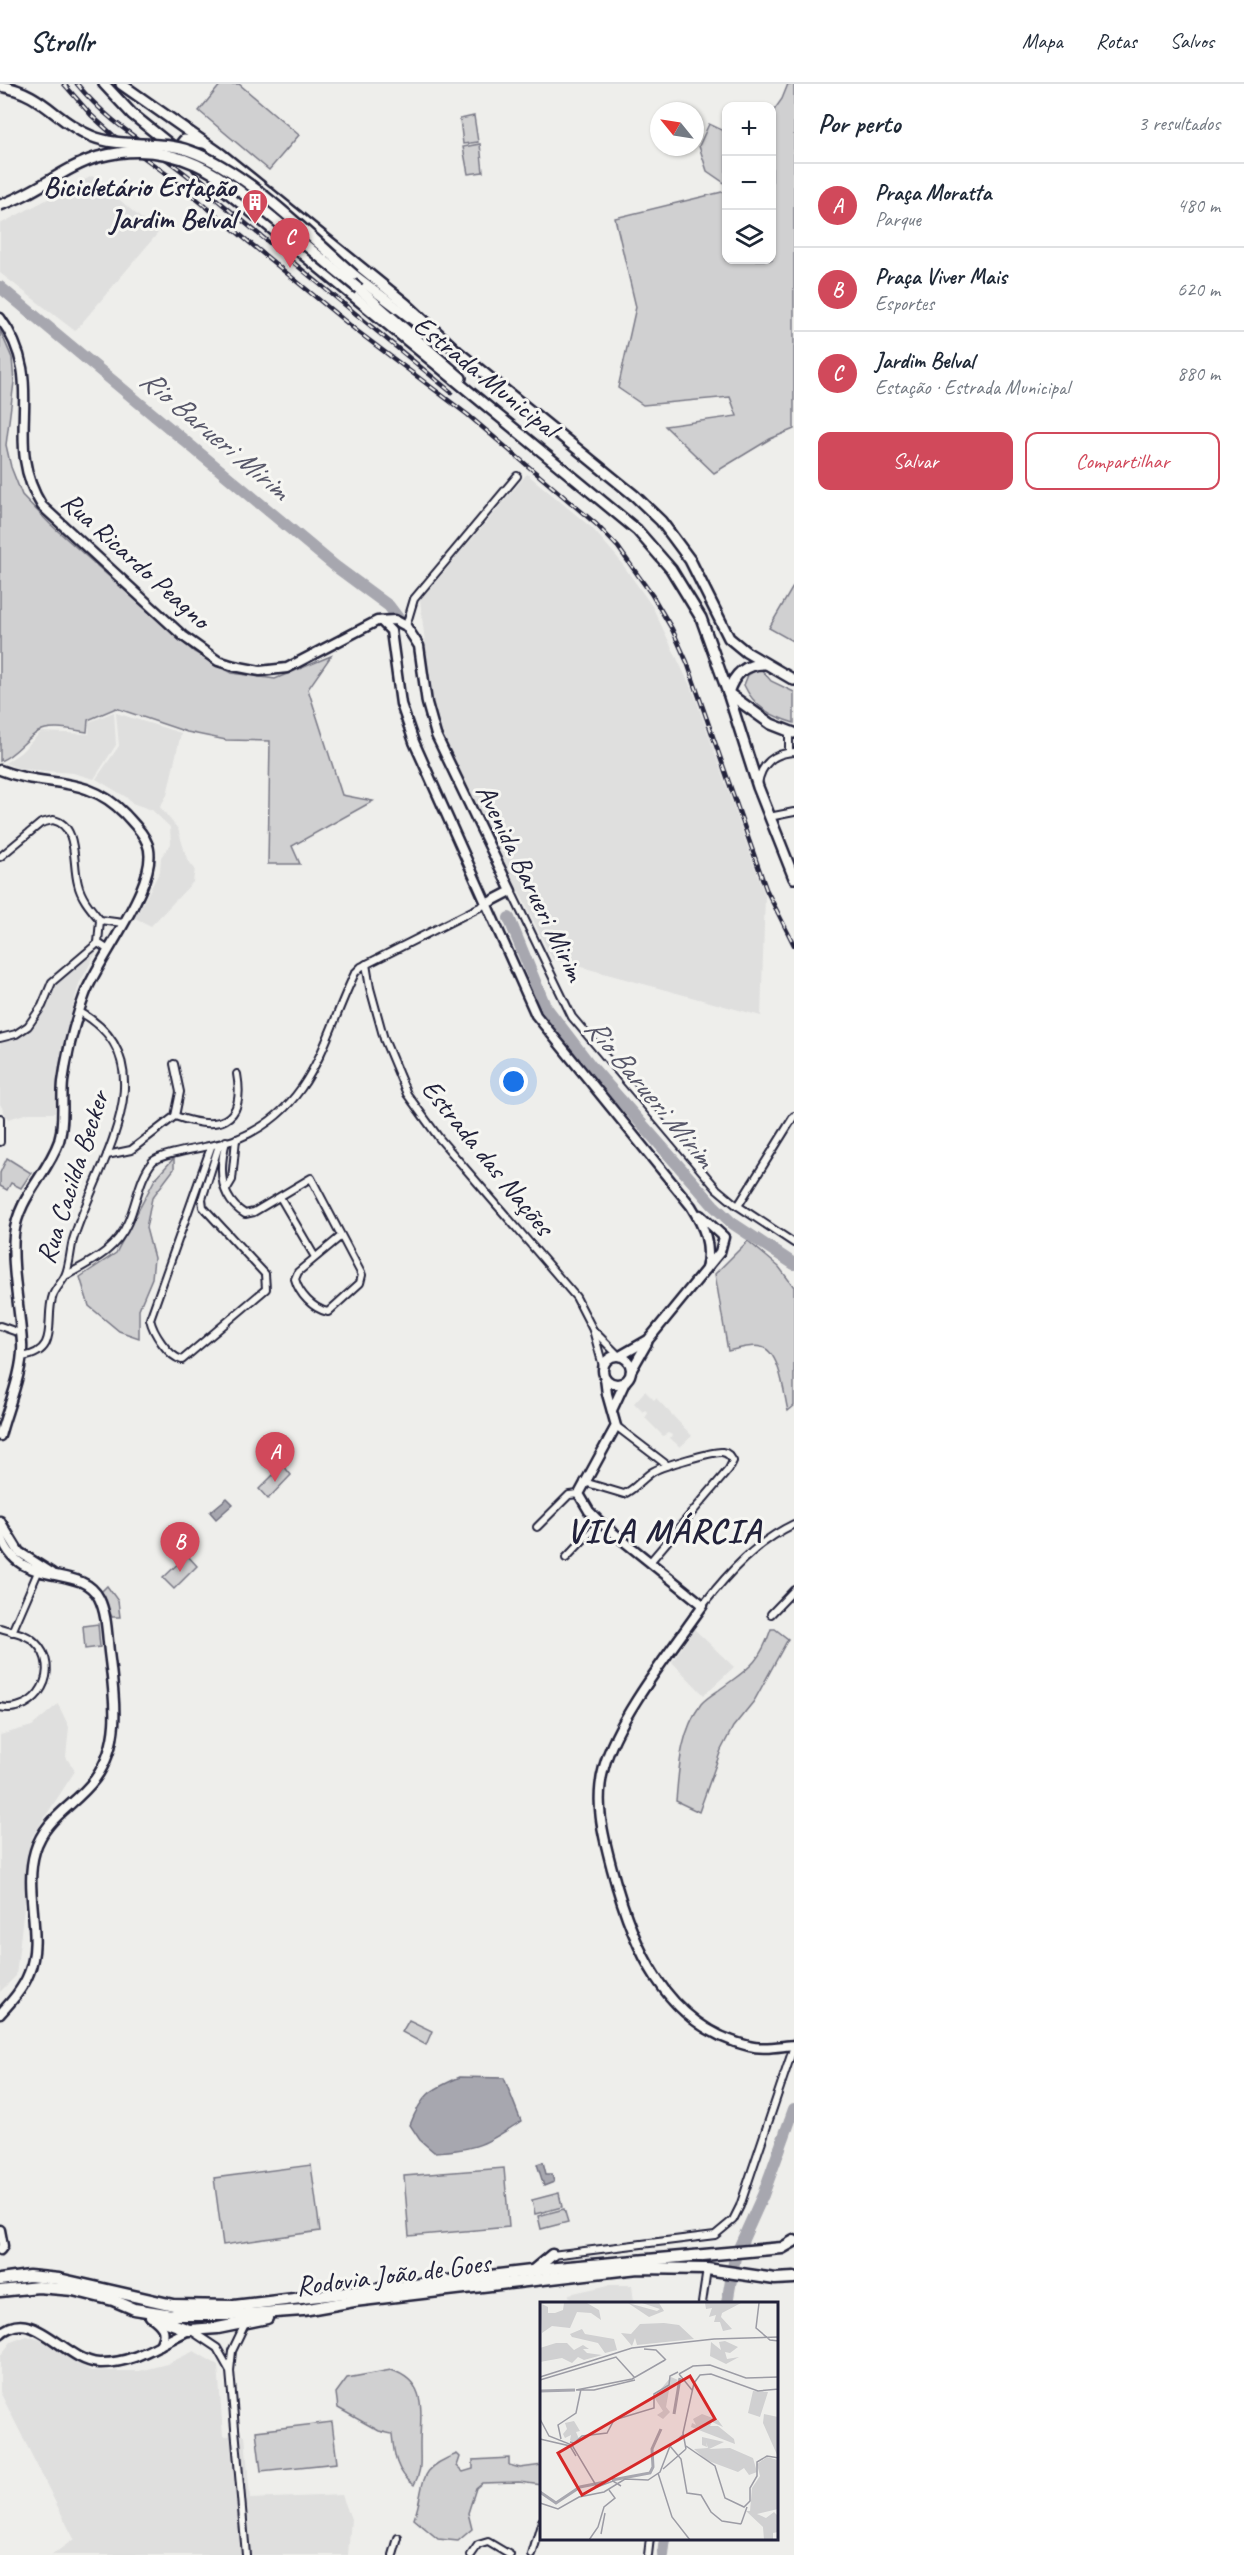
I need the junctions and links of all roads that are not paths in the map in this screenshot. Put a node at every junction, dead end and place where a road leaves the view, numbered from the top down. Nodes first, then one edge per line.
1 (104, 84) edge
2 (121, 84) edge
3 (0, 86) edge
4 (209, 145) junction
5 (182, 154) junction
6 (0, 205) edge
7 (0, 318) edge
8 (458, 352) junction
9 (480, 400) junction
10 (517, 476) dead end
11 (381, 621) junction
12 (406, 626) junction
13 (764, 664) junction
14 (794, 680) edge
15 (728, 693) junction
16 (791, 733) edge
17 (792, 752) edge
18 (0, 770) edge
19 (758, 787) junction
20 (794, 812) edge
21 (769, 817) junction
22 (0, 857) edge
23 (793, 874) edge
24 (511, 891) junction
25 (488, 903) junction
26 (100, 920) junction
27 (123, 923) junction
28 (98, 943) junction
29 (107, 949) junction
30 (366, 964) junction
31 (80, 1011) junction
32 (0, 1038) edge
33 (174, 1064) dead end
34 (237, 1074) dead end
35 (175, 1116) junction
36 (794, 1116) edge
37 (0, 1118) edge
38 (236, 1139) junction
39 (0, 1142) edge
40 (226, 1142) junction
41 (219, 1145) junction
42 (211, 1147) junction
43 (107, 1155) junction
44 (231, 1166) junction
45 (222, 1168) junction
46 (203, 1172) junction
47 (212, 1174) junction
48 (226, 1190) junction
49 (194, 1197) junction
50 (280, 1197) junction
51 (202, 1199) junction
52 (691, 1206) junction
53 (738, 1206) junction
54 (340, 1237) junction
55 (794, 1243) edge
56 (315, 1257) junction
57 (706, 1269) junction
58 (65, 1276) junction
59 (0, 1326) edge
60 (593, 1330) junction
61 (20, 1333) junction
62 (648, 1340) junction
63 (620, 1356) junction
64 (22, 1357) junction
65 (603, 1366) junction
66 (631, 1371) junction
67 (606, 1378) junction
68 (625, 1382) junction
69 (612, 1410) junction
70 (616, 1426) junction
71 (0, 1436) edge
72 (667, 1465) junction
73 (584, 1482) junction
74 (579, 1494) junction
75 (0, 1521) edge
76 (600, 1522) junction
77 (794, 1524) edge
78 (537, 1527) dead end
79 (0, 1532) edge
80 (566, 1558) dead end
81 (650, 1562) junction
82 (38, 1572) junction
83 (60, 1577) junction
84 (794, 1590) edge
85 (703, 1605) junction
86 (771, 1614) dead end
87 (0, 1629) edge
88 (12, 1632) junction
89 (0, 1707) edge
90 (0, 2014) edge
91 (794, 2046) edge
92 (0, 2230) edge
93 (794, 2241) edge
94 (788, 2248) edge
95 (0, 2250) edge
96 (719, 2253) junction
97 (556, 2254) junction
98 (557, 2268) junction
99 (713, 2270) junction
100 (533, 2271) junction
101 (791, 2277) edge
102 (0, 2280) edge
103 (0, 2291) edge
104 (702, 2302) edge
105 (134, 2309) junction
106 (303, 2310) junction
107 (152, 2317) junction
108 (246, 2323) junction
109 (189, 2330) junction
110 (0, 2334) edge
111 (160, 2346) junction
112 (230, 2371) junction
113 (540, 2528) edge
114 (398, 2538) dead end
115 (650, 2540) edge
116 (246, 2555) edge
117 (393, 2555) edge
118 (471, 2555) edge
119 (510, 2555) edge
120 (532, 2555) edge
121 (648, 2555) edge

1 - 5 main road, Estrada Municipal
2 - 4 main road
3 - 8 main road, bridge
4 - 5 main road
4 - 8 main road
5 - 9 main road, Estrada Municipal
6 - 9 main road, bridge
7 - 11 street, Rua Ricardo Peagno
8 - 13 main road
9 - 15 main road, Estrada Municipal
10 - 12 street
11 - 12 street
11 - 25 street, Avenida Barueri Mirim
12 - 24 street, Avenida Barueri Mirim
13 - 14 main road
13 - 15 main road
15 - 16 main road
15 - 19 main road, Estrada Municipal
16 - 17 street
17 - 19 street
18 - 27 street
19 - 21 main road, Estrada Municipal
20 - 21 street
21 - 23 main road, Estrada Municipal
22 - 26 street
24 - 25 street
24 - 53 street, Avenida Barueri Mirim
25 - 30 street
25 - 52 street, Avenida Barueri Mirim
26 - 27 street
26 - 28 street
27 - 29 street
28 - 29 street
28 - 32 street
29 - 31 street
30 - 38 street
30 - 60 street, Estrada das Nações
31 - 43 street, Rua Cacilda Becker
31 - 61 street
33 - 35 street
34 - 35 street
35 - 43 street
36 - 53 street
37 - 39 street
38 - 40 street
38 - 44 street
40 - 41 street
40 - 45 street
41 - 42 street
41 - 47 street
42 - 46 street
42 - 58 street
43 - 58 street, Rua Cacilda Becker
44 - 45 street
44 - 48 street
45 - 48 street
46 - 47 street
46 - 49 street
47 - 51 street
48 - 50 street
49 - 51 street
49 - 51 street
50 - 54 street
50 - 56 street
52 - 57 street, Avenida Barueri Mirim
52 - 57 street, Avenida Barueri Mirim
53 - 55 street, Avenida Barueri Mirim
54 - 56 street
54 - 56 street
57 - 62 street
58 - 64 street, Rua Cacilda Becker
59 - 61 street
60 - 63 street, Estrada das Nações
60 - 65 street, Estrada das Nações
61 - 64 street
62 - 63 street
62 - 66 street
63 - 65 street
63 - 66 street
64 - 71 street
65 - 67 street
66 - 68 street
67 - 68 street
67 - 69 street
68 - 69 street
69 - 70 street
70 - 72 street
70 - 73 street
72 - 73 street
72 - 81 street
73 - 74 street
74 - 76 street
74 - 78 street
75 - 83 street
76 - 80 street
76 - 81 street
77 - 85 street
79 - 82 street
81 - 85 street
82 - 83 street
82 - 88 street
83 - 90 street
84 - 86 street
85 - 91 street
87 - 88 street
88 - 89 street
91 - 97 street
92 - 95 street
93 - 94 highway
94 - 96 highway, Rodovia João de Goes
96 - 98 highway, Rodovia João de Goes
96 - 99 highway
97 - 98 highway
97 - 100 highway
98 - 100 highway, Rodovia João de Goes
99 - 101 highway, Rodovia João de Goes
99 - 104 street
99 - 106 highway, Rodovia João de Goes
100 - 102 highway, Rodovia João de Goes
103 - 105 highway, Rodovia João de Goes
105 - 106 highway, Rodovia João de Goes
105 - 107 highway
106 - 108 highway
107 - 109 highway
107 - 111 street
108 - 109 highway
108 - 112 street
109 - 111 street
109 - 112 street
110 - 111 street
112 - 116 street
113 - 120 street
114 - 117 street
115 - 121 street
118 - 119 street

